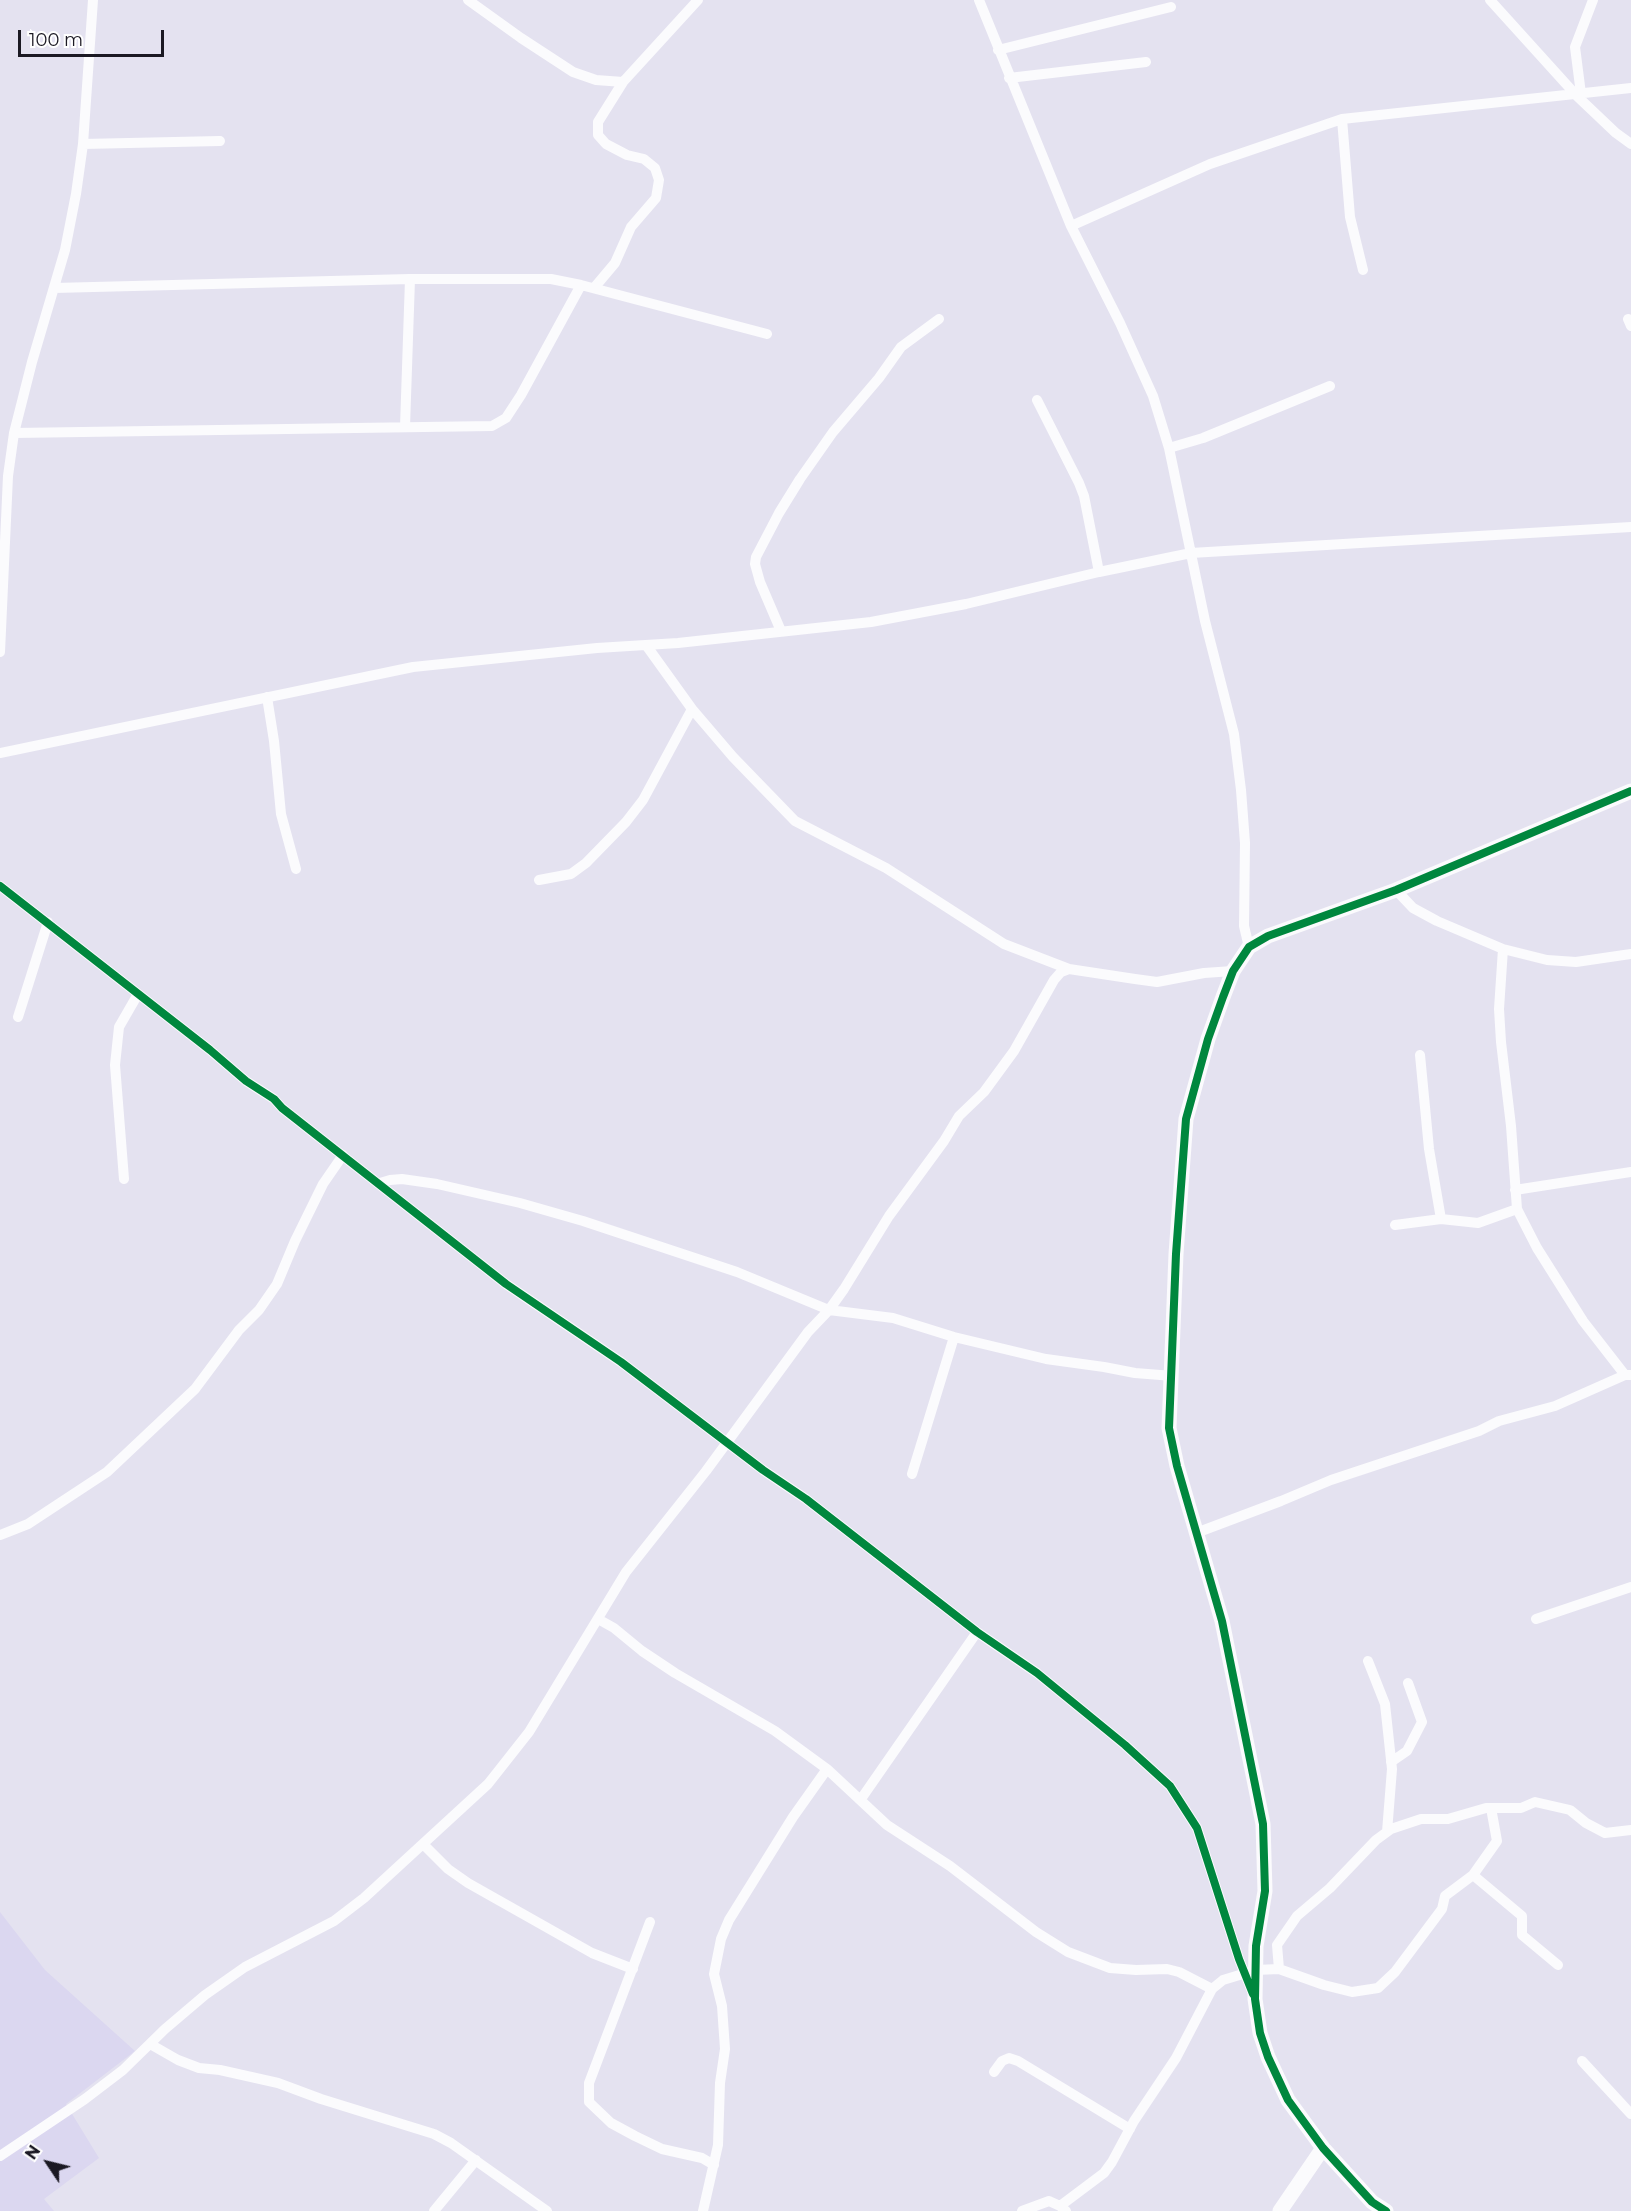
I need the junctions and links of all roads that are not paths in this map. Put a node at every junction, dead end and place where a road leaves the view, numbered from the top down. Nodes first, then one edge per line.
1 (93, 0) edge
2 (468, 0) edge
3 (698, 0) edge
4 (979, 0) edge
5 (1490, 0) edge
6 (1593, 0) edge
7 (1171, 7) dead end
8 (998, 50) junction
9 (1146, 62) dead end
10 (1009, 78) junction
11 (623, 82) junction
12 (1631, 88) edge
13 (1578, 95) junction
14 (1342, 119) junction
15 (220, 141) dead end
16 (82, 144) junction
17 (1631, 144) edge
18 (1071, 226) junction
19 (1363, 270) dead end
20 (410, 279) junction
21 (581, 285) junction
22 (54, 288) junction
23 (594, 288) junction
24 (939, 319) dead end
25 (767, 334) dead end
26 (1330, 386) dead end
27 (1037, 399) dead end
28 (405, 427) junction
29 (14, 433) junction
30 (1169, 448) junction
31 (1631, 528) edge
32 (1191, 553) junction
33 (1099, 572) junction
34 (781, 631) junction
35 (646, 645) junction
36 (0, 652) edge
37 (267, 698) junction
38 (692, 709) junction
39 (0, 753) edge
40 (1631, 791) edge
41 (296, 869) dead end
42 (539, 880) dead end
43 (0, 886) edge
44 (1396, 890) junction
45 (48, 922) junction
46 (1249, 947) junction
47 (1503, 948) junction
48 (1631, 954) edge
49 (1069, 969) junction
50 (1233, 971) junction
51 (138, 994) junction
52 (18, 1017) dead end
53 (1420, 1055) dead end
54 (343, 1155) junction
55 (1631, 1172) edge
56 (124, 1179) dead end
57 (380, 1183) junction
58 (1515, 1190) junction
59 (1517, 1209) junction
60 (1441, 1219) junction
61 (1395, 1225) dead end
62 (829, 1310) junction
63 (954, 1337) junction
64 (1173, 1376) junction
65 (1629, 1376) edge
66 (726, 1441) junction
67 (912, 1474) dead end
68 (1196, 1533) junction
69 (0, 1535) edge
70 (1631, 1587) edge
71 (598, 1619) junction
72 (1536, 1619) dead end
73 (977, 1632) junction
74 (1368, 1660) dead end
75 (1408, 1683) dead end
76 (1391, 1762) junction
77 (827, 1769) junction
78 (861, 1799) junction
79 (1491, 1808) junction
80 (1631, 1830) edge
81 (1387, 1832) junction
82 (423, 1845) junction
83 (1473, 1875) junction
84 (650, 1922) dead end
85 (1558, 1965) dead end
86 (633, 1969) junction
87 (1279, 1969) junction
88 (1250, 1972) junction
89 (1212, 1989) junction
90 (150, 2044) junction
91 (1582, 2061) dead end
92 (994, 2072) dead end
93 (1631, 2114) edge
94 (1130, 2129) junction
95 (1323, 2148) junction
96 (0, 2156) edge
97 (476, 2160) junction
98 (714, 2165) junction
99 (1063, 2208) edge
100 (434, 2211) edge
101 (547, 2211) edge
102 (703, 2211) edge
103 (1022, 2211) edge
104 (1280, 2211) edge
105 (1386, 2211) edge

1 - 16 street
2 - 11 street
3 - 11 street
4 - 8 street
5 - 13 street
6 - 13 street
7 - 8 street
8 - 10 street
9 - 10 street
10 - 18 street
11 - 23 street
12 - 13 street
13 - 14 street
13 - 17 street
14 - 18 street
14 - 19 street
15 - 16 street
16 - 22 street
18 - 30 street
20 - 21 street
20 - 22 street
20 - 28 street
21 - 23 street
21 - 28 street
22 - 29 street
23 - 25 street
24 - 34 street
26 - 30 street
27 - 33 street
28 - 29 street
29 - 36 street
30 - 32 street
31 - 32 street
32 - 33 street
32 - 46 street
33 - 34 street
34 - 35 street
35 - 37 street
35 - 38 street
37 - 39 street
37 - 41 street
38 - 42 street
38 - 49 street
40 - 44 street
43 - 45 street
44 - 46 street
44 - 47 street
45 - 51 street
45 - 52 street
46 - 50 street
47 - 48 street
47 - 58 street
49 - 50 street
49 - 62 street
50 - 64 street
51 - 54 street
51 - 56 street
53 - 60 street
54 - 57 street
54 - 69 street
55 - 58 street
57 - 62 street
57 - 66 street
58 - 59 street
59 - 60 street
59 - 65 street
60 - 61 street
62 - 63 street
62 - 66 street
63 - 64 street
63 - 67 street
64 - 68 street
65 - 68 street
66 - 71 street
66 - 73 street
68 - 88 street
70 - 72 street
71 - 77 street
71 - 82 street
73 - 78 street
73 - 88 street
74 - 76 street
75 - 76 street
76 - 81 street
77 - 78 street
77 - 98 street
78 - 89 street
79 - 80 street
79 - 81 street
79 - 83 street
81 - 87 street
82 - 86 street
82 - 90 street
83 - 85 street
83 - 87 street
84 - 86 street
86 - 98 street
87 - 88 street
88 - 89 street
88 - 95 street
89 - 94 street
90 - 96 street
90 - 97 street
91 - 93 street
92 - 94 street
94 - 99 street
95 - 104 street
95 - 105 street
97 - 100 street
97 - 101 street
98 - 102 street
99 - 103 street

